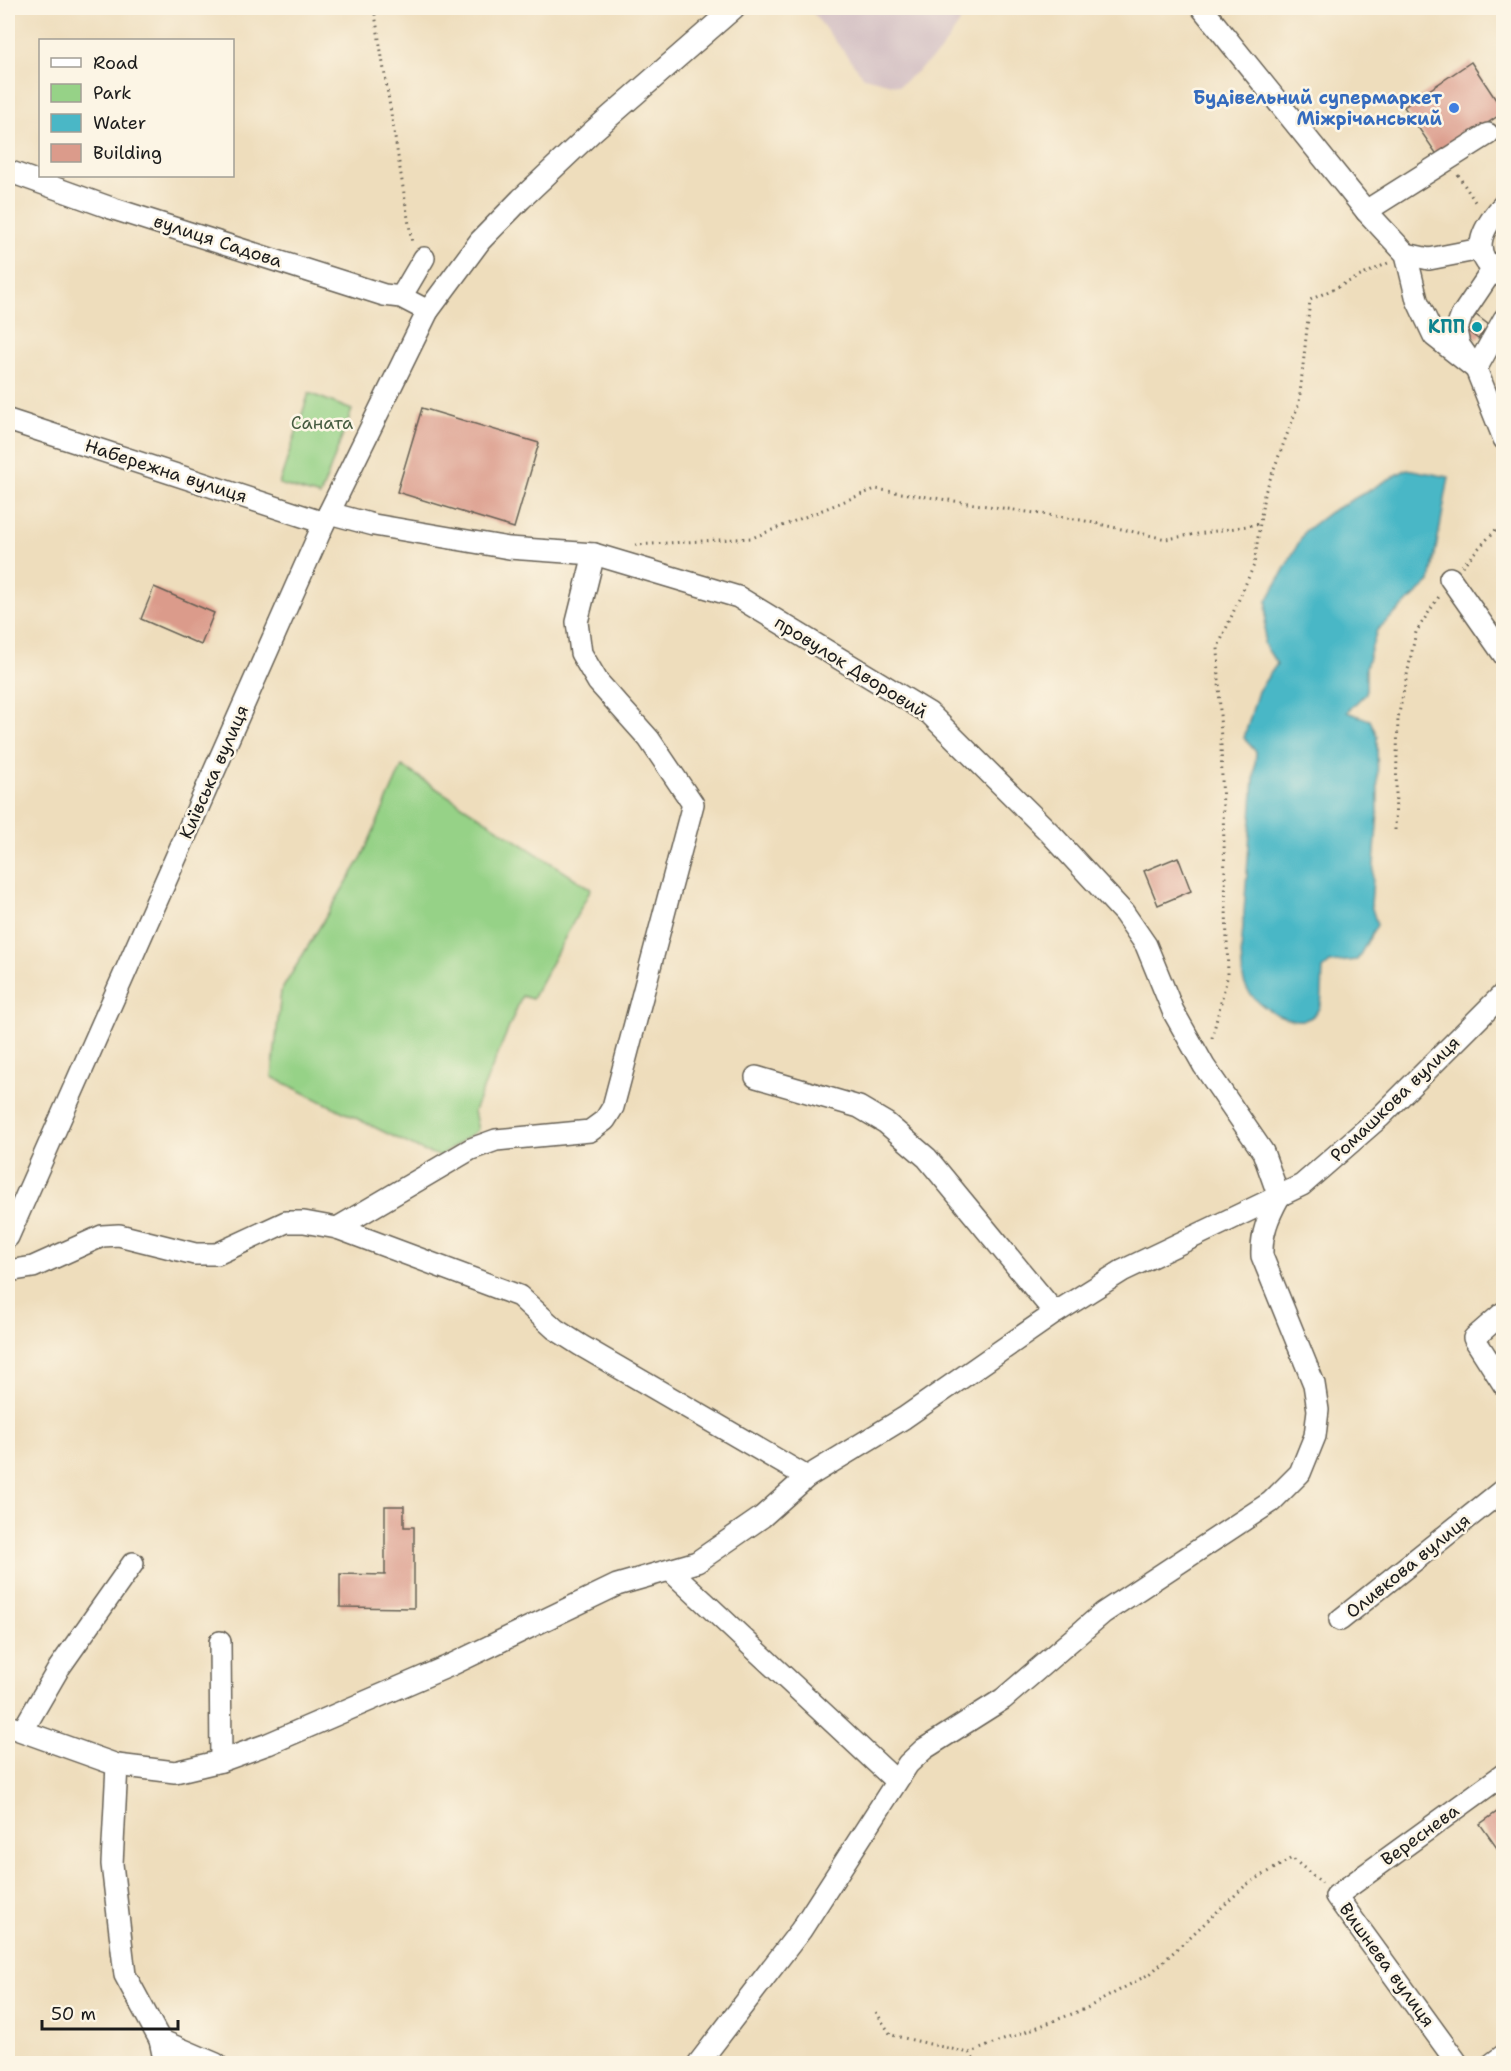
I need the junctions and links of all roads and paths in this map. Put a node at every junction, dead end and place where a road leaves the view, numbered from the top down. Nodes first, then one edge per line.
1 (374, 8) edge
2 (734, 8) edge
3 (1202, 8) edge
4 (1488, 134) dead end
5 (1448, 158) junction
6 (8, 171) edge
7 (1503, 204) edge
8 (1366, 211) junction
9 (1487, 222) junction
10 (1481, 249) junction
11 (1406, 254) junction
12 (422, 263) joint
13 (1498, 273) edge
14 (401, 297) junction
15 (428, 311) junction
16 (1503, 319) edge
17 (1476, 369) junction
18 (8, 420) edge
19 (1503, 439) edge
20 (326, 518) junction
21 (1503, 521) edge
22 (1260, 524) junction
23 (631, 545) dead end
24 (594, 554) junction
25 (1450, 578) junction
26 (1503, 655) edge
27 (1395, 830) dead end
28 (1503, 993) edge
29 (1204, 1066) junction
30 (756, 1077) dead end
31 (1279, 1197) junction
32 (337, 1228) junction
33 (8, 1237) edge
34 (8, 1270) edge
35 (1503, 1312) edge
36 (1055, 1313) junction
37 (1503, 1385) edge
38 (807, 1477) junction
39 (1503, 1490) edge
40 (133, 1563) dead end
41 (671, 1571) junction
42 (1340, 1620) dead end
43 (220, 1642) dead end
44 (15, 1728) edge
45 (221, 1761) junction
46 (117, 1765) junction
47 (1503, 1774) edge
48 (896, 1781) junction
49 (1336, 1896) junction
50 (876, 2012) dead end
51 (160, 2040) junction
52 (969, 2053) junction
53 (1503, 2055) edge
54 (165, 2064) edge
55 (216, 2064) edge
56 (698, 2064) edge
57 (976, 2064) edge
58 (1458, 2064) edge
59 (1492, 2064) edge

1 - 12 path
2 - 15 street, Київська вулиця
3 - 8 street
4 - 5 street
5 - 8 street
5 - 9 path
6 - 14 street, вулиця Садова
7 - 9 street
8 - 11 street
9 - 10 street
10 - 11 street
10 - 13 street
11 - 17 street
11 - 22 path
12 - 14 street
13 - 17 street
14 - 15 street, вулиця Садова
15 - 20 street, Київська вулиця
16 - 17 street
17 - 19 street
18 - 20 street, Набережна вулиця
20 - 24 street, провулок Дворовий
20 - 33 street, Київська вулиця
21 - 25 path
22 - 23 path
22 - 29 path
24 - 29 street, провулок Дворовий
24 - 32 street
25 - 26 street
25 - 27 path
28 - 31 street, Ромашкова вулиця
29 - 31 street, провулок Дворовий
30 - 36 street
31 - 36 street, Ромашкова вулиця
31 - 48 street
32 - 34 street
32 - 38 street
35 - 37 street
36 - 38 street, Ромашкова вулиця
38 - 41 street, Ромашкова вулиця
39 - 42 street, Оливкова вулиця
40 - 44 street
41 - 45 street, Ромашкова вулиця
41 - 48 street
43 - 45 street
44 - 46 street, Ромашкова вулиця
45 - 46 street, Ромашкова вулиця
46 - 51 street
47 - 49 street, Вереснева
48 - 56 street
49 - 52 path
49 - 58 street, Вишнева вулиця
50 - 52 path
51 - 54 street
51 - 55 street
52 - 57 path
53 - 59 street

